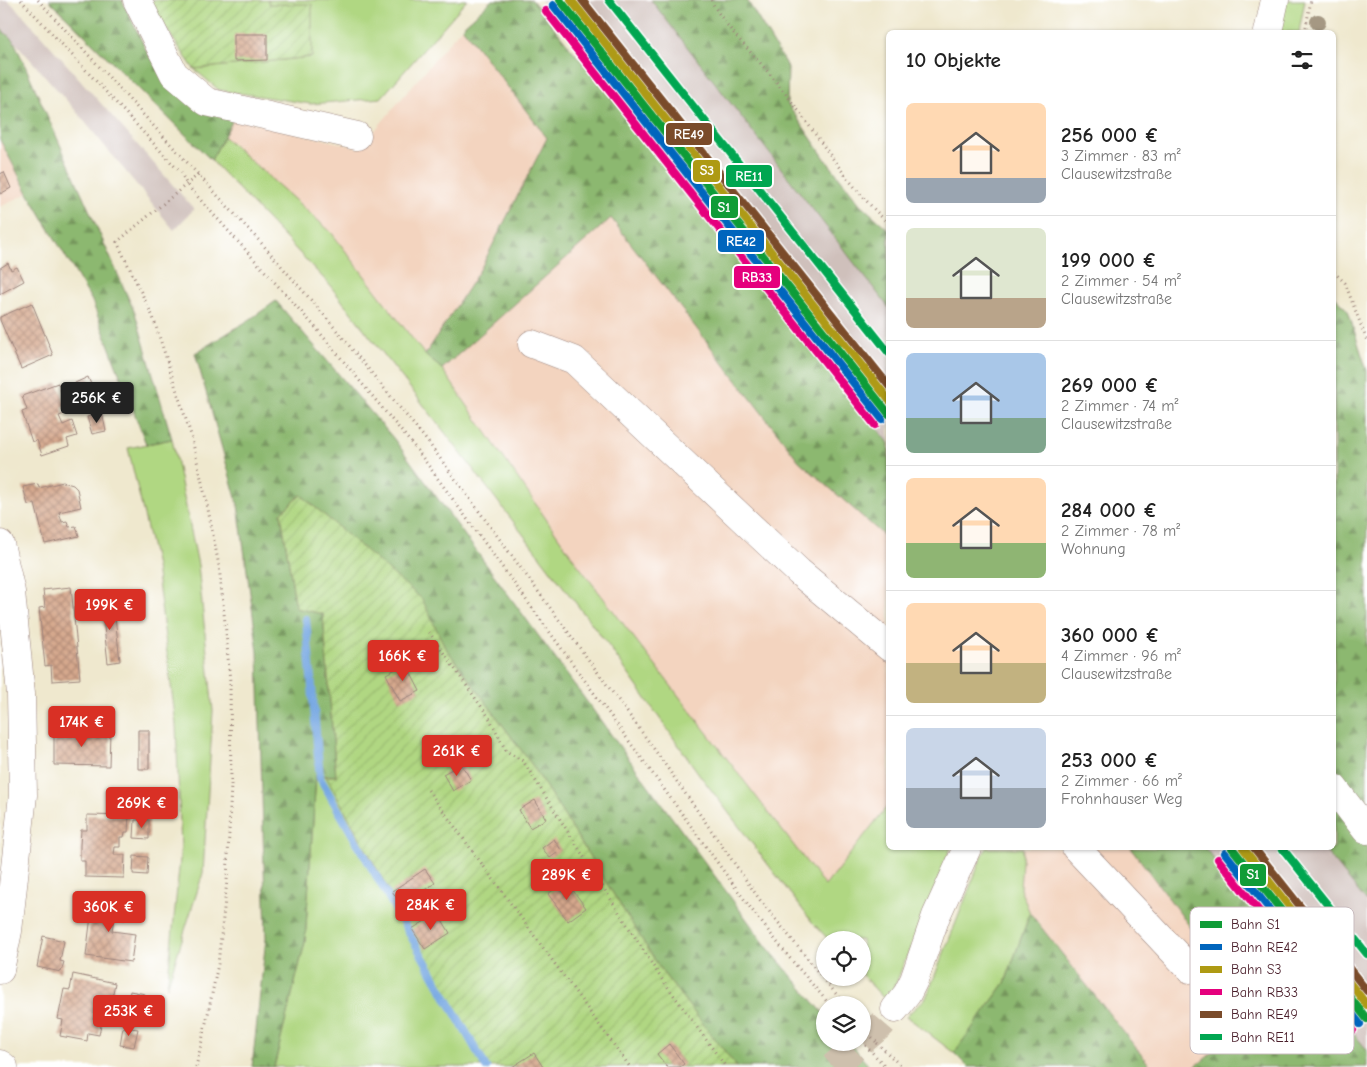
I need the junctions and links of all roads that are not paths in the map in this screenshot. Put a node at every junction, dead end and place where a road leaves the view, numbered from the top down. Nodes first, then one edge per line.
1 (137, 0) edge
2 (1274, 0) edge
3 (1268, 30) edge
4 (357, 136) dead end
5 (532, 344) dead end
6 (0, 544) edge
7 (886, 644) edge
8 (1336, 791) edge
9 (1367, 829) edge
10 (966, 850) edge
11 (1078, 850) edge
12 (1190, 969) dead end
13 (0, 970) edge
14 (895, 1009) tunnel mouth
15 (0, 1064) edge
16 (4, 1067) edge

1 - 4 street
2 - 3 street
5 - 7 street
6 - 13 street
8 - 9 street
10 - 14 street
11 - 12 street
15 - 16 street

